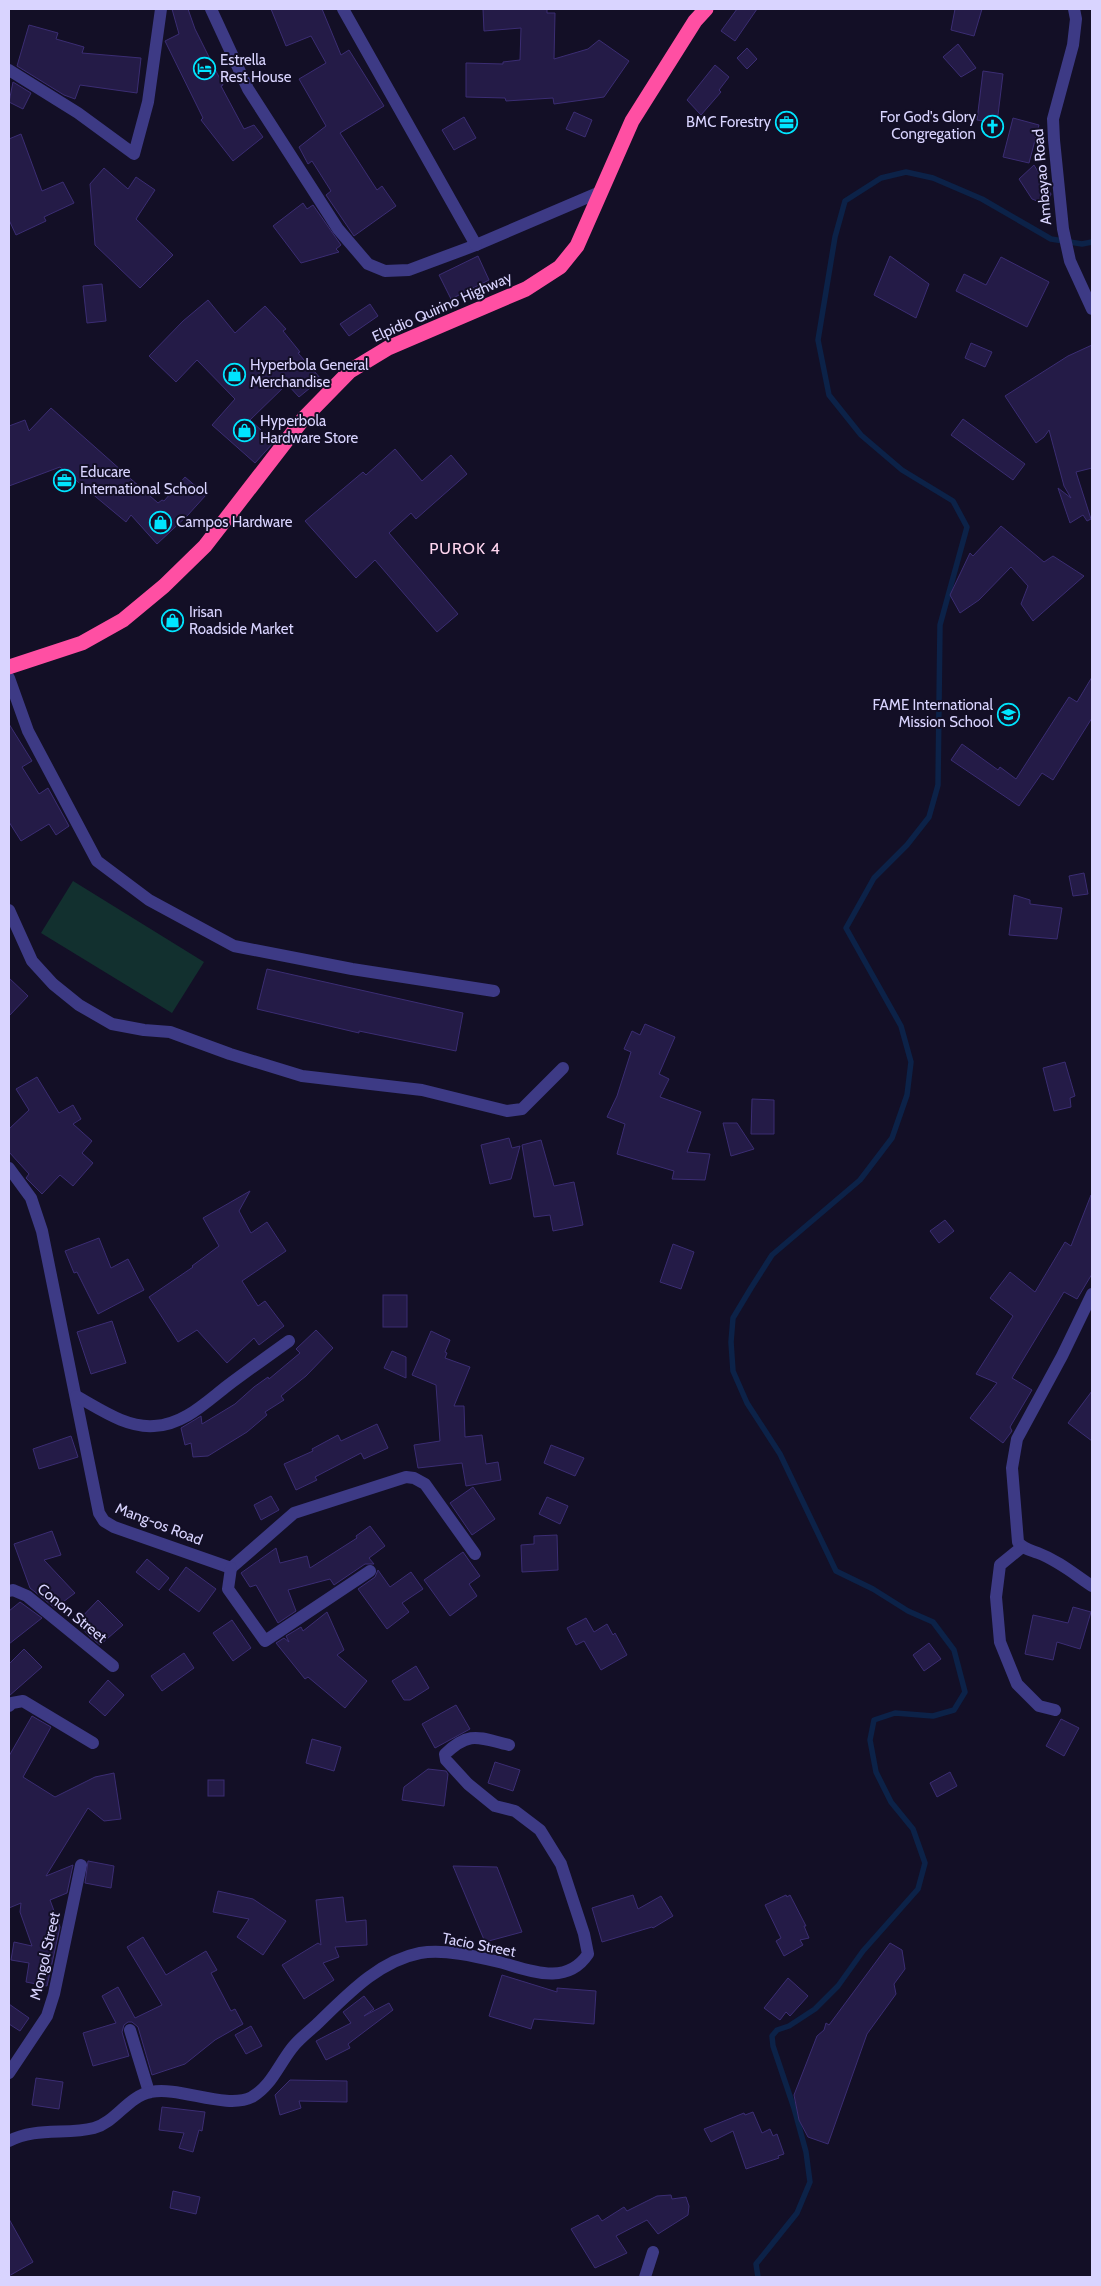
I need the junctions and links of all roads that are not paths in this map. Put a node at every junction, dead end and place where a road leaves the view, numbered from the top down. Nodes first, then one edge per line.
1 (161, 9) edge
2 (211, 9) edge
3 (343, 9) edge
4 (706, 9) edge
5 (1074, 9) edge
6 (696, 15) edge
7 (9, 70) edge
8 (600, 192) junction
9 (476, 245) junction
10 (1092, 309) edge
11 (9, 667) edge
12 (9, 678) edge
13 (9, 910) edge
14 (494, 991) dead end
15 (563, 1068) dead end
16 (9, 1168) edge
17 (1092, 1294) edge
18 (289, 1341) dead end
19 (76, 1396) junction
20 (1022, 1547) junction
21 (475, 1554) dead end
22 (231, 1568) junction
23 (370, 1571) dead end
24 (1092, 1586) edge
25 (9, 1591) edge
26 (113, 1666) dead end
27 (9, 1706) edge
28 (1055, 1710) dead end
29 (92, 1743) dead end
30 (509, 1745) dead end
31 (81, 1865) dead end
32 (130, 2030) dead end
33 (9, 2072) edge
34 (149, 2092) junction
35 (9, 2141) edge
36 (653, 2252) dead end
37 (645, 2277) edge

1 - 7 street
2 - 9 street
3 - 9 street
4 - 6 highway, Elpidio Quirino Highway
5 - 10 street, Ambayao Road
6 - 8 highway, Elpidio Quirino Highway
8 - 9 street
8 - 11 highway, Elpidio Quirino Highway
12 - 14 street
13 - 15 street
16 - 19 street, Mang-os Road
17 - 20 street
18 - 19 street
19 - 22 street, Mang-os Road
20 - 24 street
20 - 28 street
21 - 22 street
22 - 23 street
25 - 26 street, Conon Street
27 - 29 street
30 - 34 street, Tacio Street
31 - 33 street, Mongol Street
32 - 34 street
34 - 35 street
36 - 37 street

